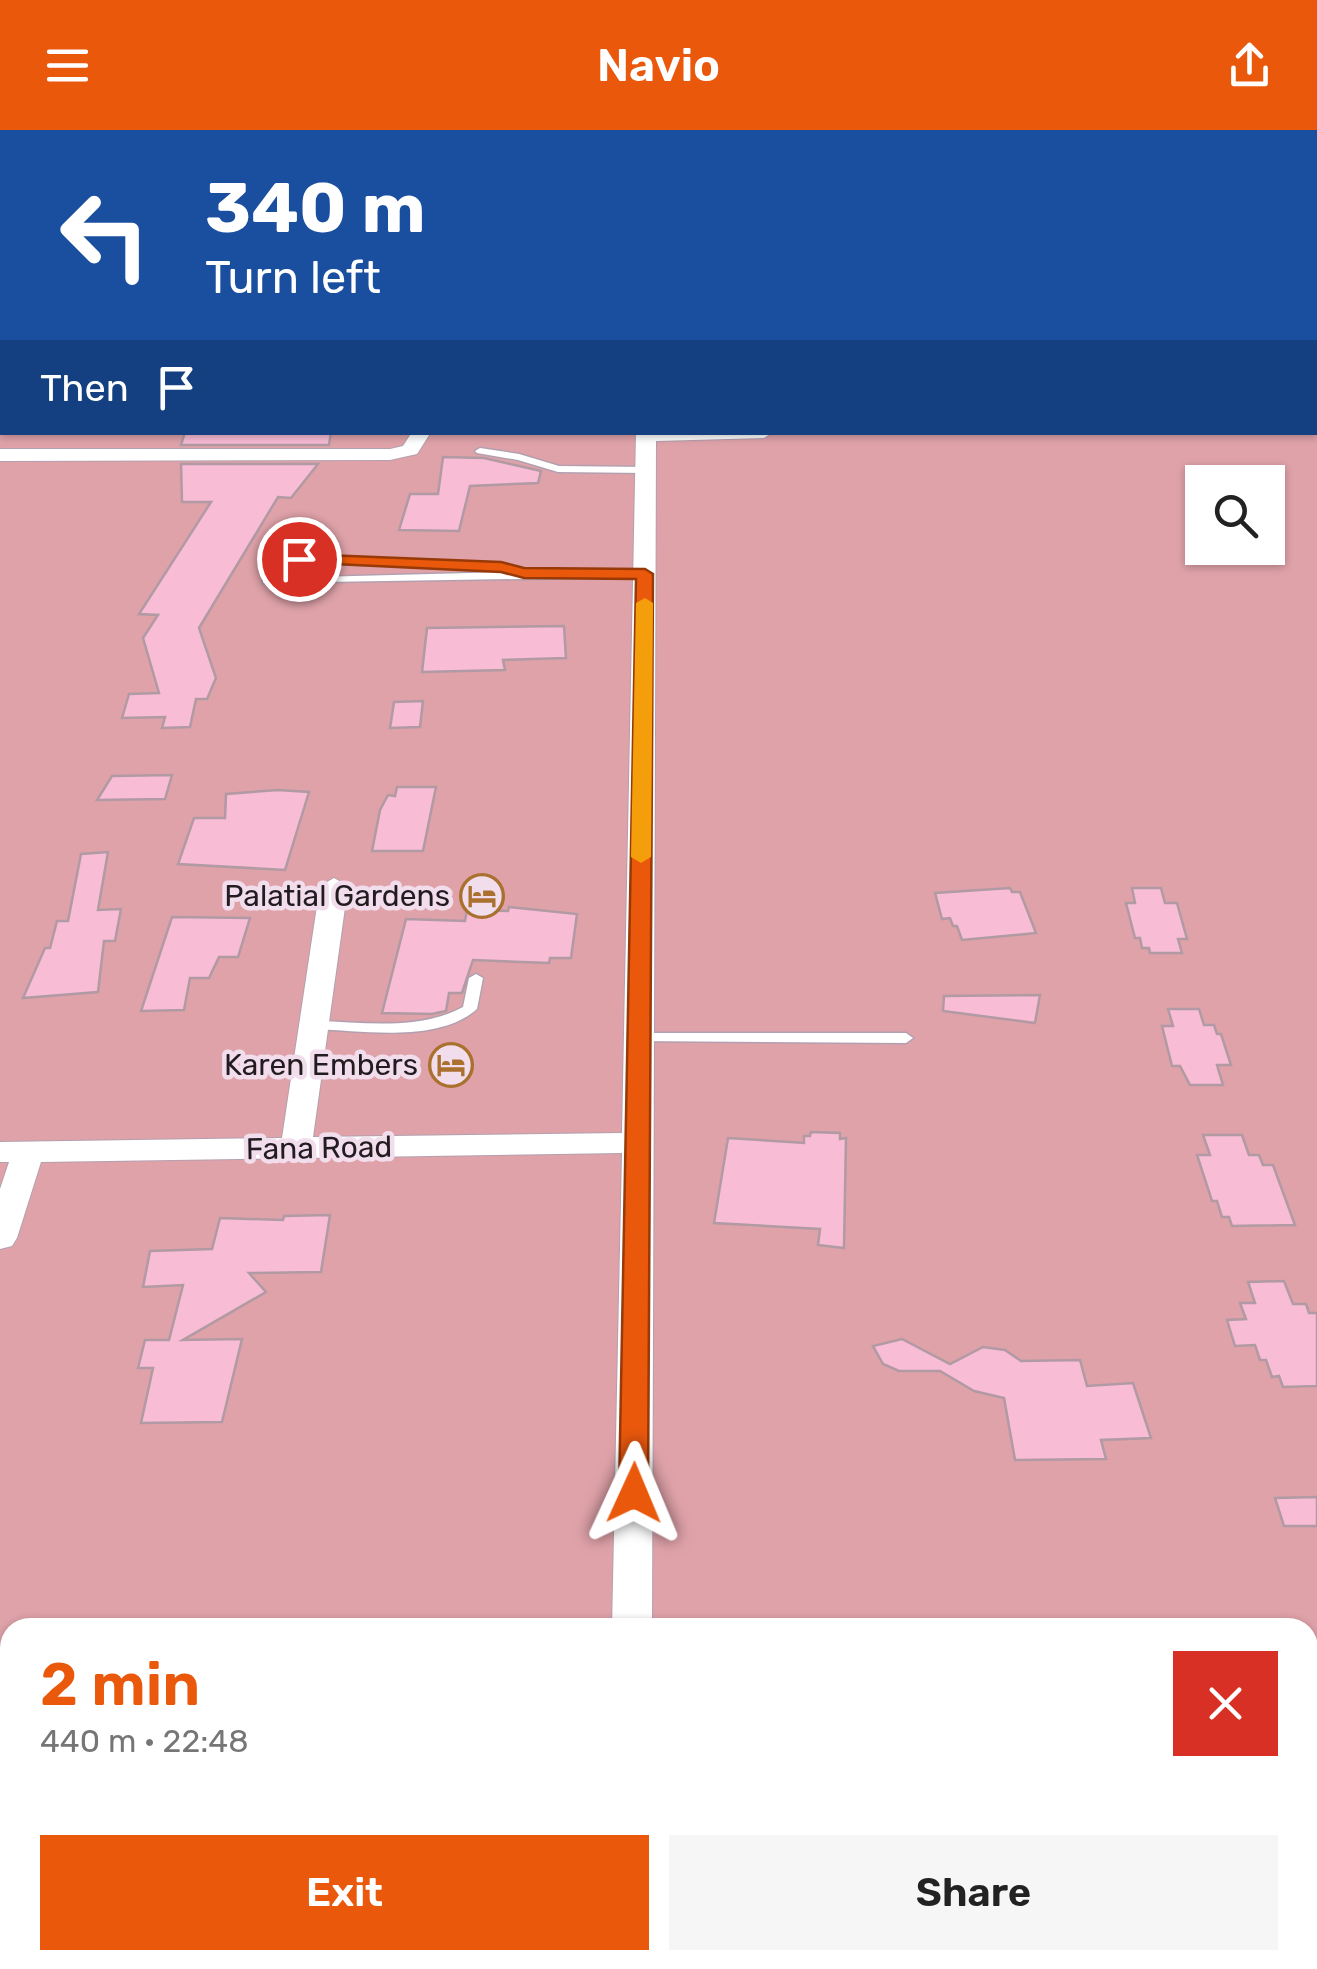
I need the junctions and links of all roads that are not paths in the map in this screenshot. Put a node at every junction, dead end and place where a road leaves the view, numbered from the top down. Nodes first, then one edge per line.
1 (421, 435) edge
2 (646, 435) edge
3 (480, 451) dead end
4 (0, 455) edge
5 (646, 470) junction
6 (319, 559) junction
7 (524, 573) junction
8 (645, 574) junction
9 (312, 581) junction
10 (334, 886) dead end
11 (476, 978) dead end
12 (316, 1025) junction
13 (638, 1038) junction
14 (906, 1038) dead end
15 (638, 1144) junction
16 (296, 1148) junction
17 (15, 1152) edge
18 (0, 1238) edge
19 (632, 1618) edge

1 - 4 street
2 - 5 street
3 - 5 lane
5 - 8 street
6 - 7 lane
6 - 9 lane
6 - 9 lane
7 - 8 lane
7 - 9 lane
8 - 13 street
10 - 12 street
11 - 12 lane
12 - 16 street
13 - 14 lane
13 - 15 street
15 - 16 street, Fana Road
15 - 19 street
16 - 17 street, Fana Road
17 - 18 street

